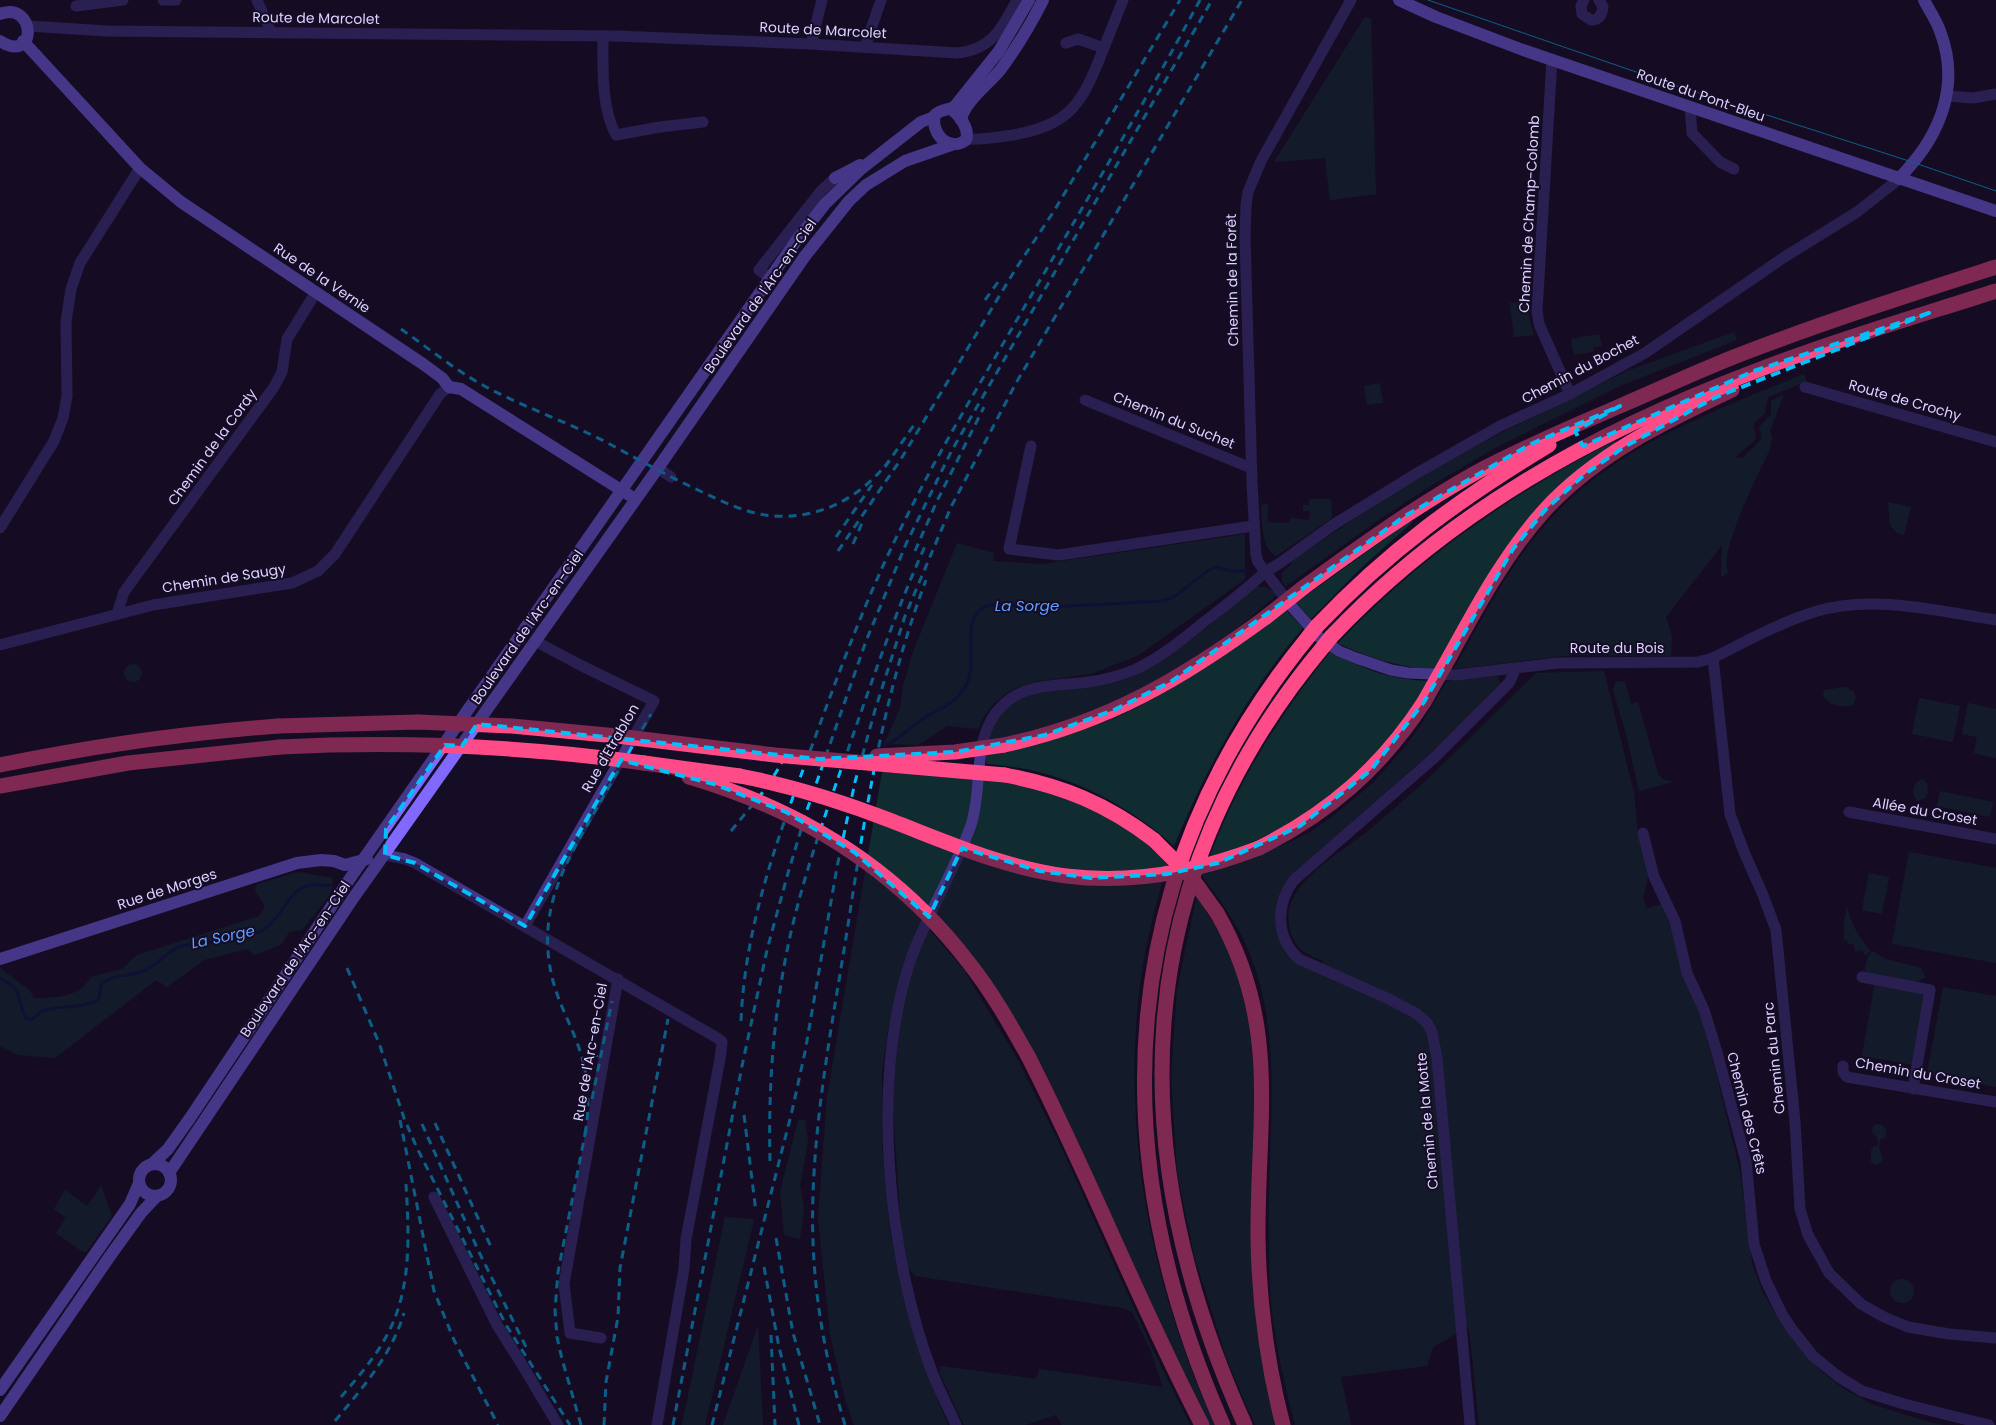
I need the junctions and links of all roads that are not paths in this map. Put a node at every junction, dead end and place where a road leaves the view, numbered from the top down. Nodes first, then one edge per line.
1 (123, 0) edge
2 (163, 0) edge
3 (176, 0) edge
4 (257, 0) edge
5 (822, 0) edge
6 (881, 0) edge
7 (1016, 0) edge
8 (1029, 0) edge
9 (1043, 0) edge
10 (1123, 0) edge
11 (1351, 0) edge
12 (1399, 0) edge
13 (1584, 0) edge
14 (1599, 0) edge
15 (1924, 0) edge
16 (76, 6) dead end
17 (0, 14) edge
18 (29, 26) junction
19 (271, 32) junction
20 (603, 36) junction
21 (0, 41) edge
22 (22, 42) junction
23 (1066, 43) dead end
24 (811, 44) junction
25 (865, 47) junction
26 (1104, 48) junction
27 (1552, 59) junction
28 (1996, 94) edge
29 (1948, 96) junction
30 (1690, 107) junction
31 (951, 109) junction
32 (934, 117) junction
33 (961, 120) junction
34 (703, 122) dead end
35 (967, 139) junction
36 (951, 145) junction
37 (882, 153) junction
38 (140, 168) junction
39 (1734, 169) dead end
40 (835, 178) joint
41 (1899, 179) junction
42 (1996, 211) edge
43 (1996, 267) edge
44 (770, 278) junction
45 (1996, 291) edge
46 (316, 292) junction
47 (1929, 313) junction
48 (449, 387) junction
49 (1805, 387) dead end
50 (1570, 394) junction
51 (1085, 400) dead end
52 (1620, 406) junction
53 (1996, 442) edge
54 (1031, 446) dead end
55 (658, 468) junction
56 (1251, 468) junction
57 (670, 477) dead end
58 (623, 491) junction
59 (635, 499) junction
60 (1253, 526) junction
61 (0, 528) edge
62 (1265, 572) junction
63 (117, 614) junction
64 (1996, 620) edge
65 (535, 641) junction
66 (0, 645) edge
67 (1712, 658) junction
68 (1514, 669) junction
69 (819, 759) junction
70 (644, 763) junction
71 (0, 765) edge
72 (0, 786) edge
73 (1849, 812) dead end
74 (386, 829) junction
75 (1643, 833) dead end
76 (1996, 839) edge
77 (385, 855) junction
78 (366, 859) junction
79 (349, 870) junction
80 (354, 897) junction
81 (525, 926) junction
82 (0, 959) edge
83 (1862, 977) dead end
84 (618, 979) junction
85 (1843, 1066) dead end
86 (1913, 1089) junction
87 (1996, 1102) edge
88 (152, 1164) junction
89 (169, 1173) junction
90 (139, 1183) junction
91 (156, 1197) junction
92 (434, 1197) dead end
93 (601, 1338) dead end
94 (1996, 1338) edge
95 (0, 1390) edge
96 (4, 1410) edge
97 (5, 1425) edge
98 (558, 1425) edge
99 (657, 1425) edge
100 (956, 1425) edge
101 (1202, 1425) edge
102 (1222, 1425) edge
103 (1245, 1425) edge
104 (1284, 1425) edge
105 (1470, 1425) edge
106 (1989, 1425) edge

1 - 16 street
2 - 3 street
4 - 19 street
5 - 24 street
6 - 25 street
7 - 25 street, Route de Marcolet
8 - 31 main road
9 - 33 main road
10 - 26 street
11 - 56 street, Chemin de la Forêt
12 - 27 main road, Route du Pont-Bleu
13 - 14 street
15 - 29 main road
17 - 18 main road
18 - 19 street, Route de Marcolet
18 - 22 main road
19 - 20 street, Route de Marcolet
20 - 24 street, Route de Marcolet
20 - 34 street
21 - 22 main road
22 - 38 main road, Rue de la Vernie
23 - 26 street
24 - 25 street, Route de Marcolet
26 - 35 street
27 - 30 main road, Route du Pont-Bleu
27 - 50 street, Chemin de Champ-Colomb
28 - 29 street
29 - 41 main road
30 - 39 street
30 - 41 main road, Route du Pont-Bleu
31 - 32 main road
31 - 33 main road
32 - 36 main road
32 - 37 main road, Boulevard de l'Arc-en-Ciel
33 - 35 main road
35 - 36 main road
36 - 55 main road, Boulevard de l'Arc-en-Ciel
37 - 40 main road
37 - 44 main road, Boulevard de l'Arc-en-Ciel
38 - 46 main road, Rue de la Vernie
38 - 61 street
40 - 44 street, Boulevard de l'Arc-en-Ciel
41 - 42 main road, Route du Pont-Bleu
41 - 50 street, Chemin du Bochet
43 - 52 highway
44 - 58 main road, Boulevard de l'Arc-en-Ciel
45 - 47 highway
46 - 48 main road, Rue de la Vernie
46 - 63 street, Chemin de la Cordy
47 - 70 highway, bridge
47 - 103 highway
48 - 58 main road, Rue de la Vernie
48 - 63 street, Chemin de Saugy
49 - 53 street, Route de Crochy
50 - 62 street, Chemin du Bochet
51 - 56 street, Chemin du Suchet
52 - 69 highway, bridge
52 - 102 highway
54 - 60 street
55 - 57 street
55 - 59 main road, Boulevard de l'Arc-en-Ciel
56 - 60 street, Chemin de la Forêt
58 - 59 main road, Rue de la Vernie
58 - 74 main road, Boulevard de l'Arc-en-Ciel
59 - 65 main road, Boulevard de l'Arc-en-Ciel
60 - 62 street, Chemin de la Forêt
62 - 68 street, Route du Bois
62 - 100 street, Chemin du Bochet
63 - 66 street, Chemin de Saugy
64 - 67 street, Route du Bois
65 - 77 main road, Boulevard de l'Arc-en-Ciel
65 - 81 street, Rue d'Etrablon
67 - 68 street, Route du Bois
67 - 94 street, Chemin du Parc
68 - 105 street, Chemin de la Motte
69 - 71 highway, bridge
69 - 104 highway, bridge
70 - 72 highway, bridge
70 - 101 highway, bridge
73 - 76 street, Allée du Croset
74 - 77 main road
74 - 78 main road, Boulevard de l'Arc-en-Ciel
75 - 106 street, Chemin des Crêts
77 - 78 main road, Rue de Morges
77 - 80 main road, Boulevard de l'Arc-en-Ciel
77 - 81 street
78 - 79 main road, Rue de Morges
79 - 80 main road
79 - 82 main road, Rue de Morges
79 - 88 main road, Boulevard de l'Arc-en-Ciel
80 - 89 main road, Boulevard de l'Arc-en-Ciel
81 - 84 street
83 - 86 street
84 - 93 street, Rue de l'Arc-en-Ciel
84 - 99 street, Rue de l'Arc-en-Ciel
85 - 86 street, Chemin du Croset
86 - 87 street, Chemin du Croset
88 - 89 main road
88 - 90 main road
89 - 91 main road
90 - 91 main road
90 - 95 main road
91 - 96 main road
92 - 98 street
96 - 97 main road

